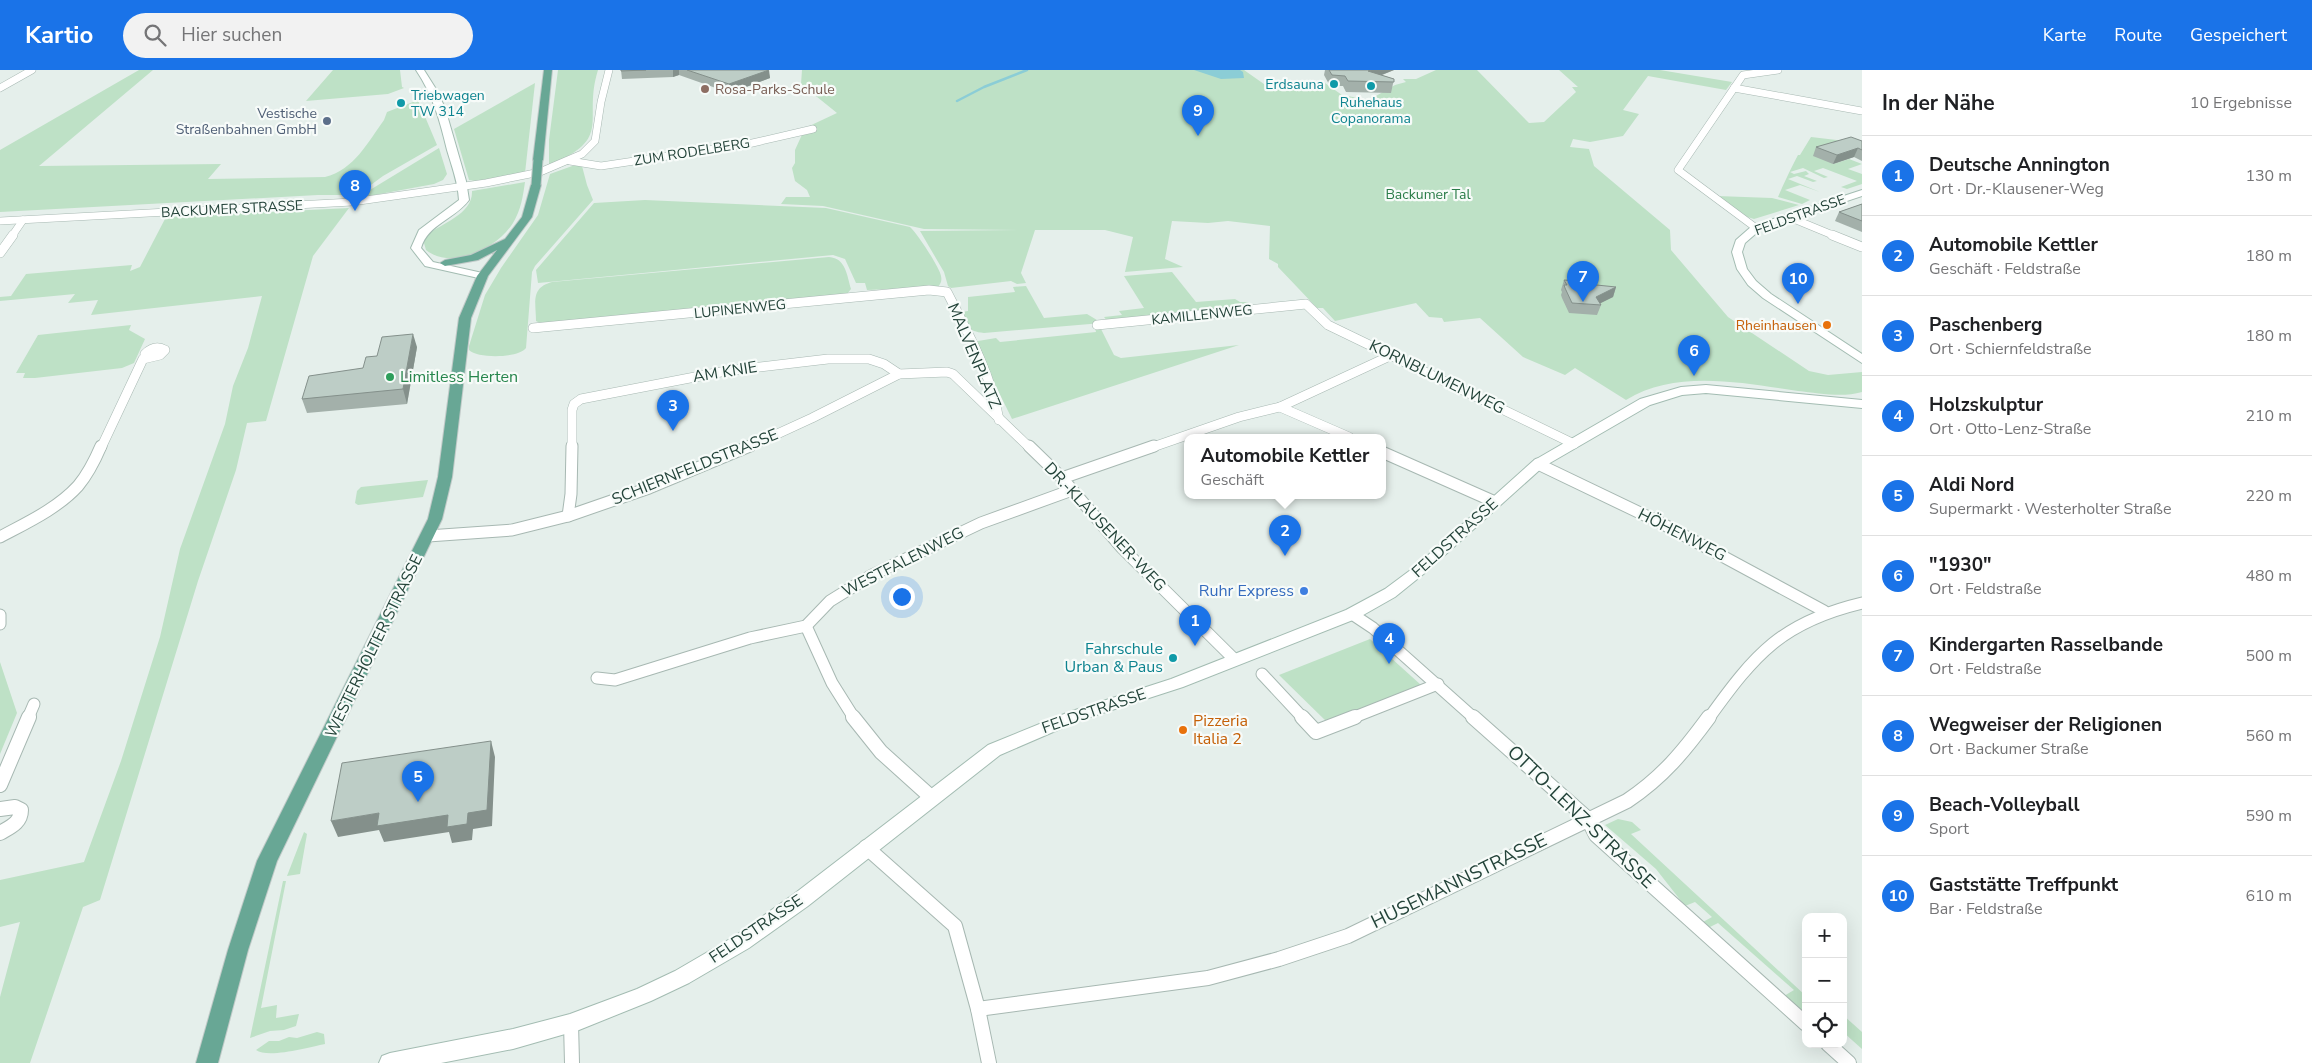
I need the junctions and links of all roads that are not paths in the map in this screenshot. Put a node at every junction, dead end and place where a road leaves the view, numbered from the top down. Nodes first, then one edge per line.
1 (32, 70) edge
2 (420, 70) edge
3 (548, 70) edge
4 (610, 70) edge
5 (1778, 70) edge
6 (0, 88) edge
7 (1734, 88) junction
8 (1862, 111) edge
9 (813, 129) dead end
10 (570, 161) junction
11 (464, 186) junction
12 (1862, 193) edge
13 (1789, 217) junction
14 (23, 220) junction
15 (0, 221) edge
16 (1756, 228) junction
17 (516, 233) junction
18 (1862, 247) edge
19 (0, 253) edge
20 (425, 260) junction
21 (445, 263) junction
22 (485, 273) junction
23 (947, 292) joint
24 (1306, 304) joint
25 (1098, 326) dead end
26 (533, 328) dead end
27 (1392, 355) junction
28 (147, 357) dead end
29 (1862, 359) edge
30 (899, 374) junction
31 (952, 374) joint
32 (1862, 404) edge
33 (1280, 407) junction
34 (999, 420) junction
35 (1190, 434) edge
36 (1342, 434) edge
37 (1184, 436) edge
38 (1574, 444) junction
39 (1386, 454) edge
40 (1538, 464) junction
41 (1062, 478) junction
42 (1072, 490) junction
43 (1495, 502) junction
44 (568, 516) junction
45 (428, 536) junction
46 (0, 537) edge
47 (1862, 603) edge
48 (1824, 611) junction
49 (1352, 614) junction
50 (0, 615) edge
51 (0, 624) edge
52 (806, 626) junction
53 (1235, 660) junction
54 (1262, 674) dead end
55 (597, 678) dead end
56 (1438, 684) junction
57 (34, 704) dead end
58 (0, 784) edge
59 (931, 797) junction
60 (0, 809) edge
61 (1588, 819) junction
62 (0, 832) edge
63 (866, 847) junction
64 (978, 1009) junction
65 (1802, 1020) edge
66 (571, 1023) junction
67 (1832, 1048) edge
68 (207, 1063) edge
69 (390, 1063) edge
70 (572, 1063) edge
71 (989, 1063) edge
72 (1849, 1063) edge

1 - 6 street
2 - 11 main road
3 - 17 main road, WESTERHOLTER STRASSE, bridge
4 - 10 street
5 - 7 street
7 - 8 street
7 - 16 street
9 - 10 street, ZUM RODELBERG
10 - 11 street, BACKUMER STRASSE
11 - 14 street, BACKUMER STRASSE
11 - 20 main road
12 - 13 main road, FELDSTRASSE
13 - 16 main road, FELDSTRASSE
13 - 18 street
14 - 15 street, BACKUMER STRASSE
14 - 19 street
16 - 29 main road, FELDSTRASSE
17 - 21 main road
17 - 22 main road, WESTERHOLTER STRASSE
20 - 21 main road
20 - 22 main road
21 - 22 main road
22 - 45 main road, WESTERHOLTER STRASSE
23 - 26 street, LUPINENWEG
23 - 34 street, MALVENPLATZ
24 - 25 street, KAMILLENWEG
24 - 27 street, KORNBLUMENWEG
27 - 33 street
27 - 38 street, KORNBLUMENWEG
28 - 46 street
30 - 31 street, SCHIERNFELDSTRASSE
30 - 44 street, SCHIERNFELDSTRASSE
30 - 44 street, AM KNIE
31 - 34 street, DR.-KLAUSENER-WEG
32 - 38 main road, FELDSTRASSE
33 - 35 street
33 - 36 street
34 - 41 street, DR.-KLAUSENER-WEG
37 - 41 street
38 - 40 main road, FELDSTRASSE
39 - 43 street
40 - 43 main road, FELDSTRASSE
40 - 48 street, HÖHENWEG
41 - 42 street, DR.-KLAUSENER-WEG
42 - 52 street, WESTFALENWEG
42 - 53 street, DR.-KLAUSENER-WEG
43 - 49 main road, FELDSTRASSE
44 - 45 street, SCHIERNFELDSTRASSE
45 - 68 main road, WESTERHOLTER STRASSE
47 - 48 street, HUSEMANNSTRASSE
48 - 61 street, HUSEMANNSTRASSE
49 - 53 main road, FELDSTRASSE
49 - 56 street, OTTO-LENZ-STRASSE
50 - 51 street
52 - 55 street
52 - 59 street
53 - 59 main road, FELDSTRASSE
54 - 56 street
56 - 61 street, OTTO-LENZ-STRASSE
57 - 58 street
59 - 63 main road, FELDSTRASSE
60 - 62 street
61 - 64 street, HUSEMANNSTRASSE
61 - 65 street, OTTO-LENZ-STRASSE
63 - 64 street
63 - 66 main road, FELDSTRASSE
64 - 71 street
66 - 69 main road, FELDSTRASSE
66 - 70 street
67 - 72 street

